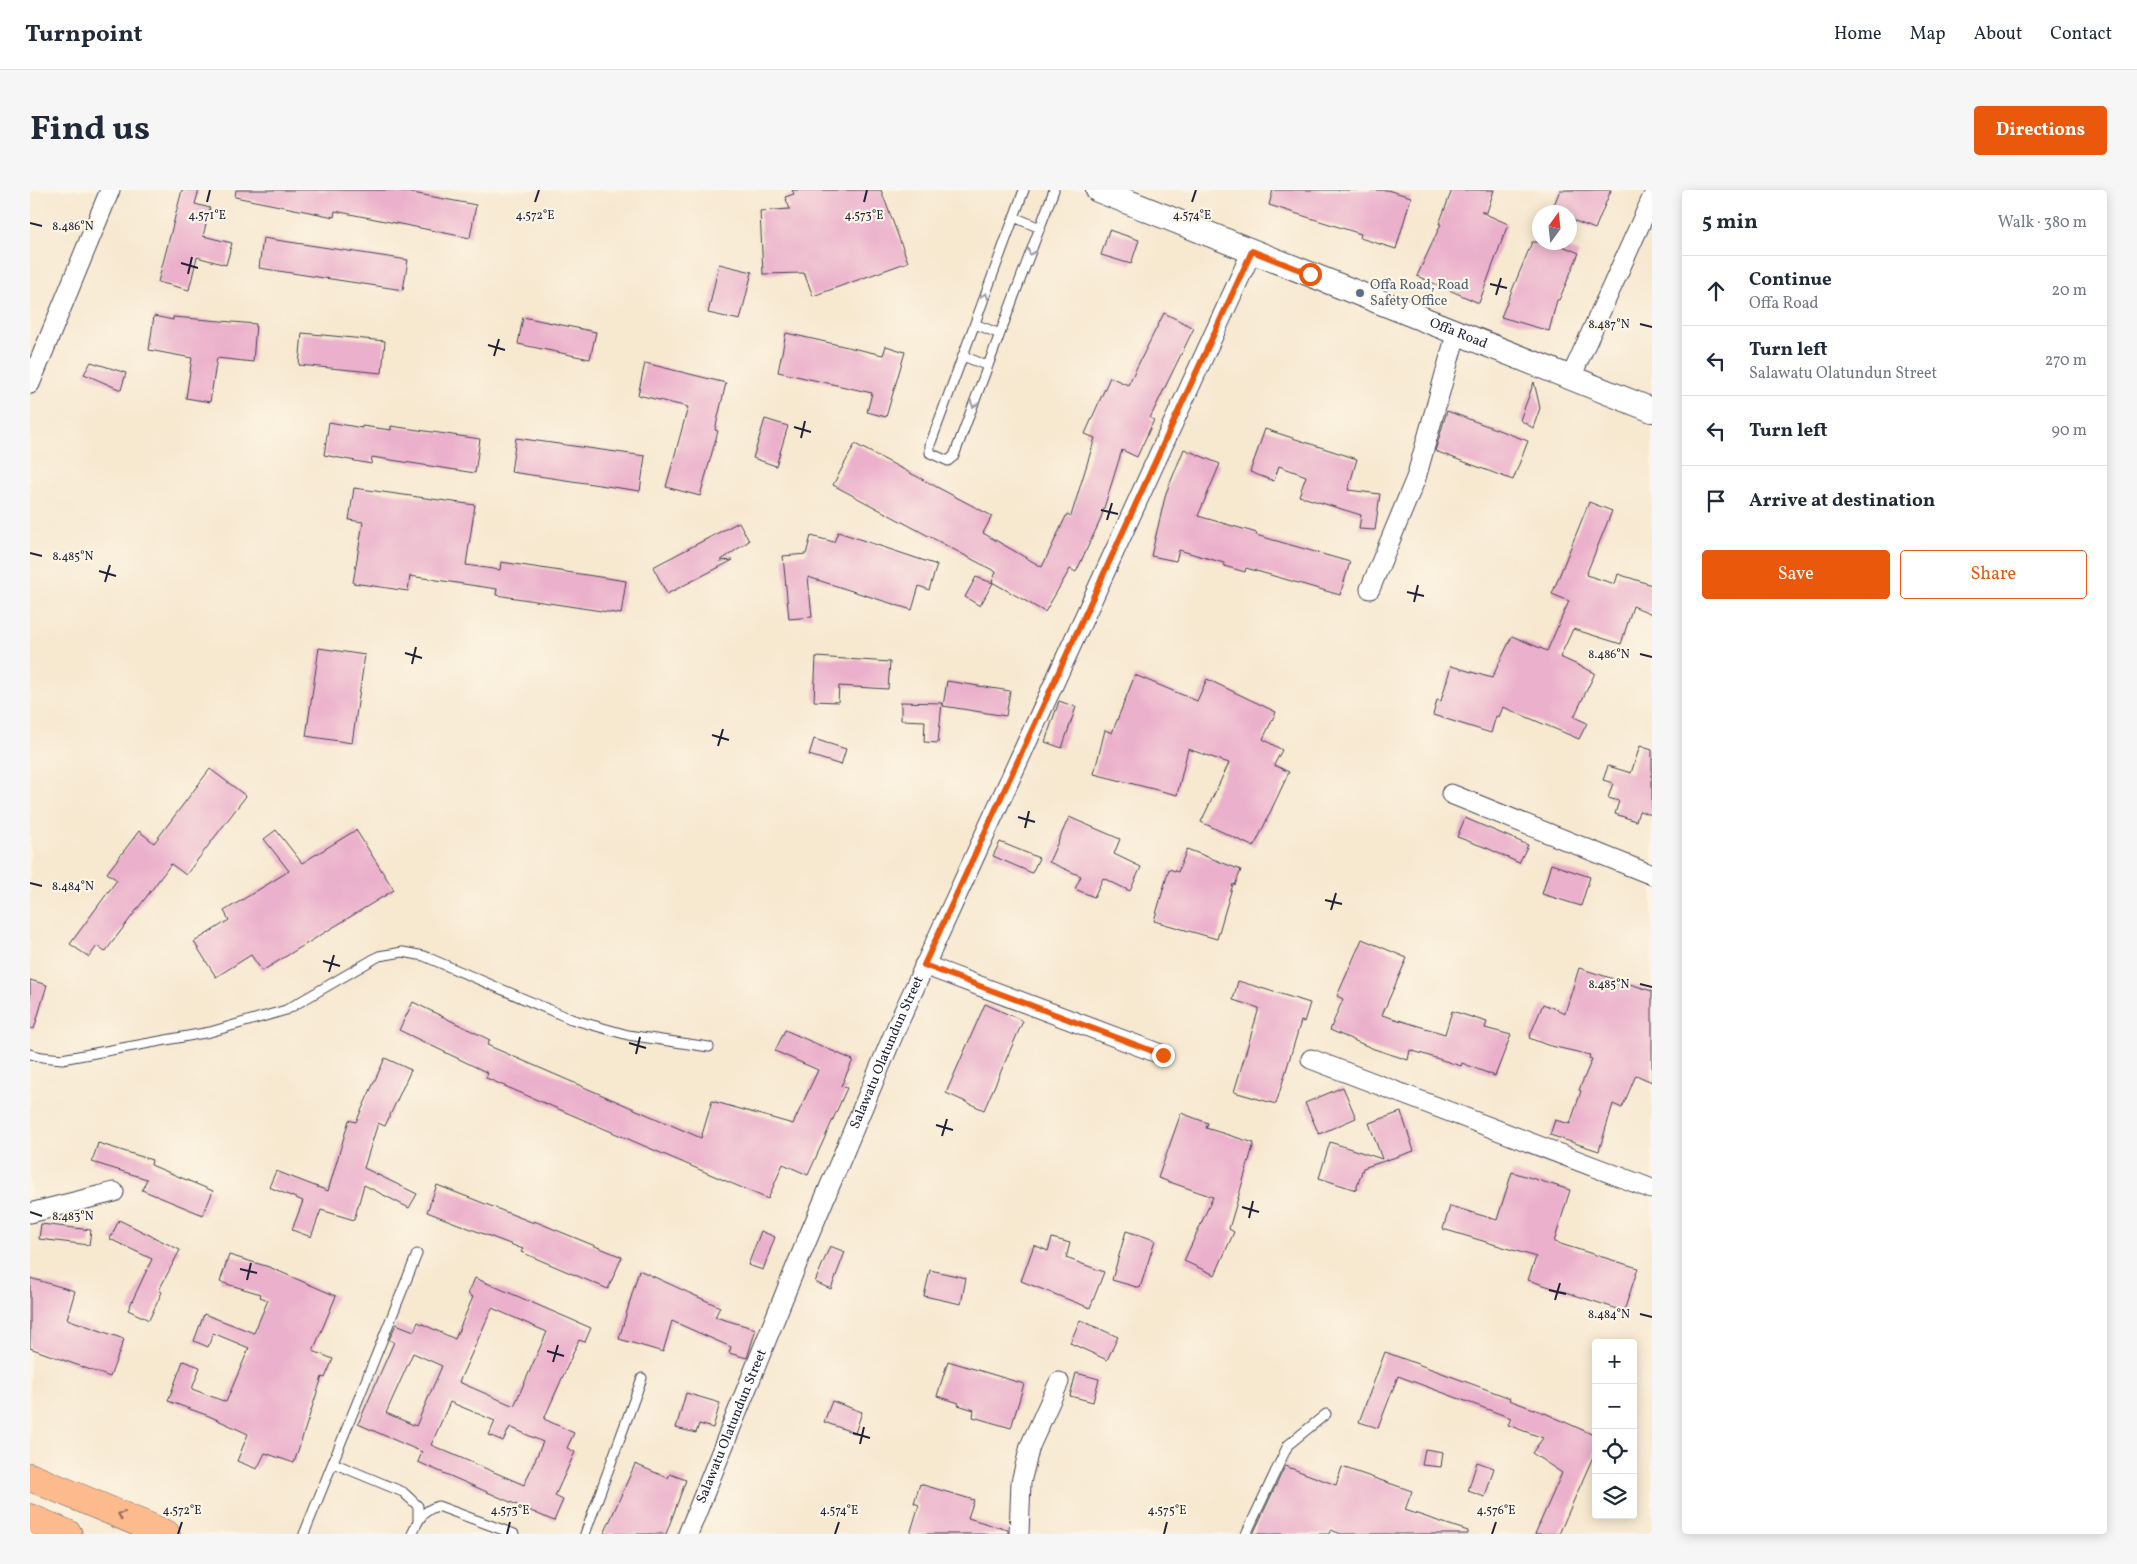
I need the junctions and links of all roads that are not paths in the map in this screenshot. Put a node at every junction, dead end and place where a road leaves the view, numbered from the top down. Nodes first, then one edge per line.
1 (110, 190) edge
2 (1024, 190) edge
3 (1054, 190) edge
4 (1098, 190) edge
5 (1652, 198) edge
6 (1014, 217) junction
7 (1040, 228) junction
8 (1252, 251) junction
9 (975, 324) junction
10 (1457, 331) junction
11 (1000, 334) junction
12 (963, 356) junction
13 (988, 366) junction
14 (1571, 377) junction
15 (30, 384) edge
16 (1652, 410) edge
17 (1370, 589) dead end
18 (1451, 794) dead end
19 (1652, 875) edge
20 (924, 965) junction
21 (709, 1047) dead end
22 (30, 1054) edge
23 (1163, 1055) dead end
24 (1311, 1059) dead end
25 (1652, 1189) edge
26 (114, 1192) dead end
27 (30, 1213) edge
28 (417, 1254) dead end
29 (642, 1378) dead end
30 (1059, 1382) dead end
31 (1326, 1414) dead end
32 (333, 1463) junction
33 (30, 1477) edge
34 (30, 1518) edge
35 (418, 1520) junction
36 (508, 1533) edge
37 (68, 1534) edge
38 (166, 1534) edge
39 (304, 1534) edge
40 (412, 1534) edge
41 (585, 1534) edge
42 (688, 1534) edge
43 (1019, 1534) edge
44 (1246, 1534) edge

1 - 15 street
2 - 6 lane
3 - 7 lane
4 - 8 street, Offa Road
5 - 14 street
6 - 7 lane
9 -> 6 lane
7 -> 11 lane
8 - 10 street, Offa Road
8 - 20 street, Salawatu Olatundun Street
9 - 11 lane
9 - 12 lane
10 - 14 street, Offa Road
10 - 17 street
11 - 13 lane
12 - 13 lane
13 -> 12 lane
14 - 16 street, Offa Road
18 - 19 street
20 - 23 street
20 - 42 street, Salawatu Olatundun Street
21 - 22 lane
24 - 25 street
26 - 27 street
28 - 32 lane
29 - 41 lane
30 - 43 street
31 - 44 lane
32 - 35 lane
32 - 39 lane
38 -> 33 main road
34 - 37 main road
35 - 36 lane
35 - 40 lane

